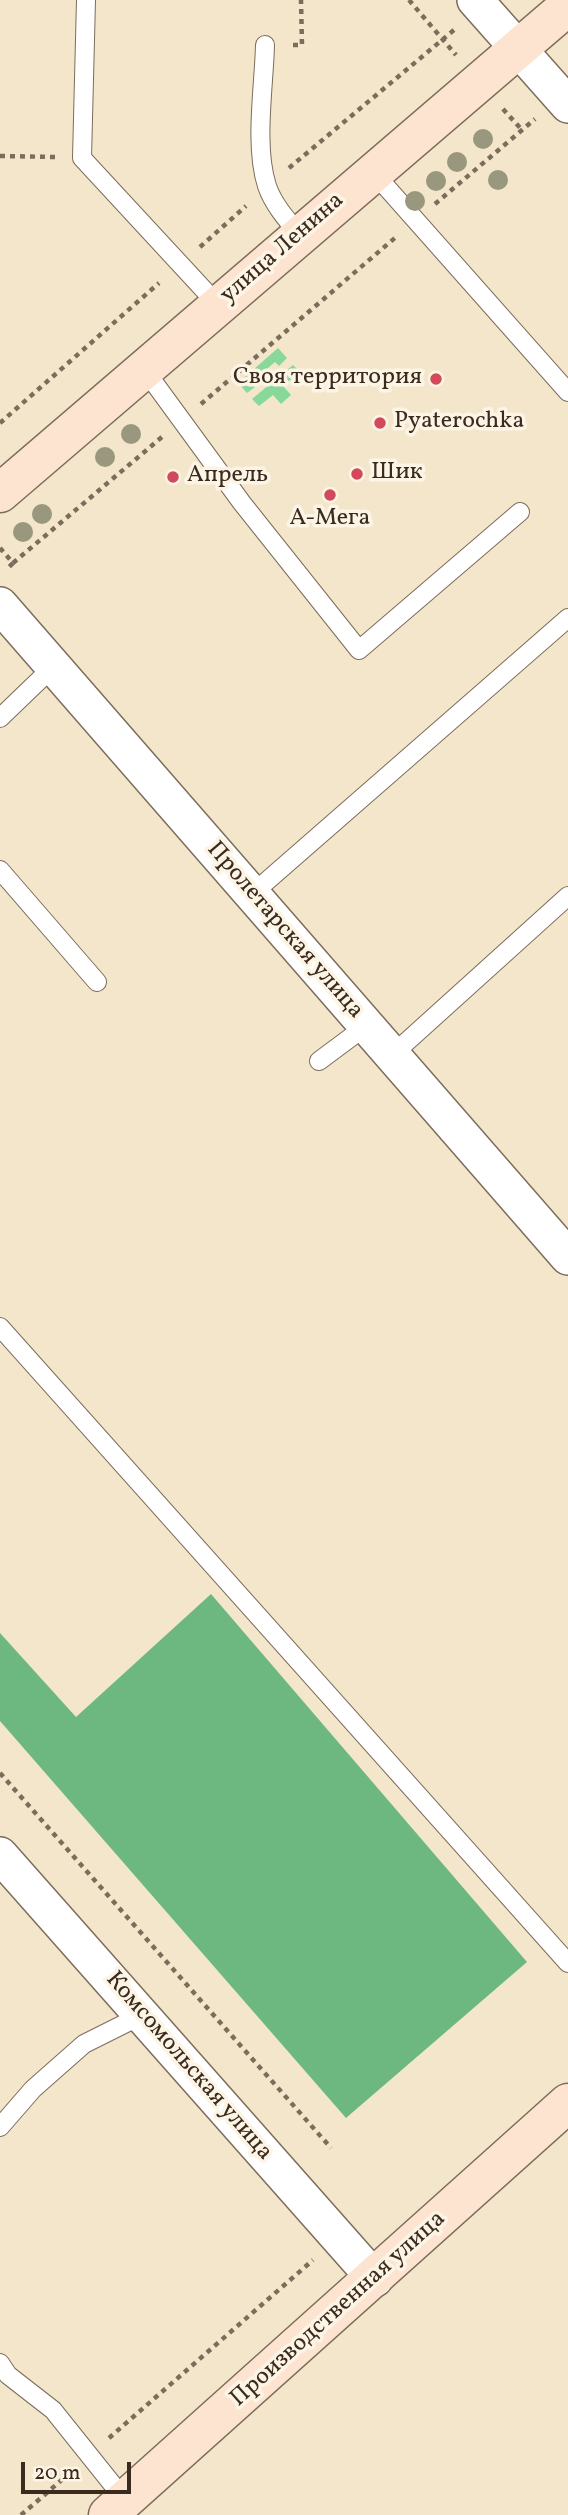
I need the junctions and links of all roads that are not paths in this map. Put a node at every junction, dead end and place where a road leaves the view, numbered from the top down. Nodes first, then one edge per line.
1 (86, 0) edge
2 (478, 4) edge
3 (568, 6) edge
4 (265, 45) road end
5 (517, 48) junction
6 (564, 101) edge
7 (373, 172) junction
8 (300, 235) junction
9 (218, 304) junction
10 (145, 369) junction
11 (568, 391) edge
12 (0, 493) edge
13 (520, 512) dead end
14 (0, 605) edge
15 (568, 618) edge
16 (54, 666) junction
17 (0, 718) edge
18 (0, 870) edge
19 (252, 894) junction
20 (568, 897) edge
21 (97, 982) dead end
22 (366, 1026) junction
23 (392, 1055) junction
24 (319, 1061) dead end
25 (568, 1257) edge
26 (0, 1326) edge
27 (0, 1855) edge
28 (568, 1963) edge
29 (142, 2015) junction
30 (568, 2103) edge
31 (0, 2127) edge
32 (375, 2279) junction
33 (0, 2363) edge
34 (117, 2507) edge

1 - 9 lane
2 - 5 street
3 - 5 street, улица Ленина
4 - 8 lane
5 - 6 street
5 - 7 street, улица Ленина
7 - 8 street, улица Ленина
7 - 11 lane
8 - 9 street, улица Ленина
9 - 10 street, улица Ленина
10 - 12 street, улица Ленина
10 - 13 lane
14 - 16 street, Пролетарская улица
15 - 19 lane
16 - 17 lane
16 - 19 street, Пролетарская улица
18 - 21 lane
19 - 22 street, Пролетарская улица
20 - 23 lane
22 - 23 street, Пролетарская улица
22 - 24 lane
23 - 25 street, Пролетарская улица
26 - 28 lane
27 - 29 street, Комсомольская улица
29 - 31 lane
29 - 32 street, Комсомольская улица
30 - 32 street, Производственная улица
32 - 34 street, Производственная улица
33 - 34 lane

